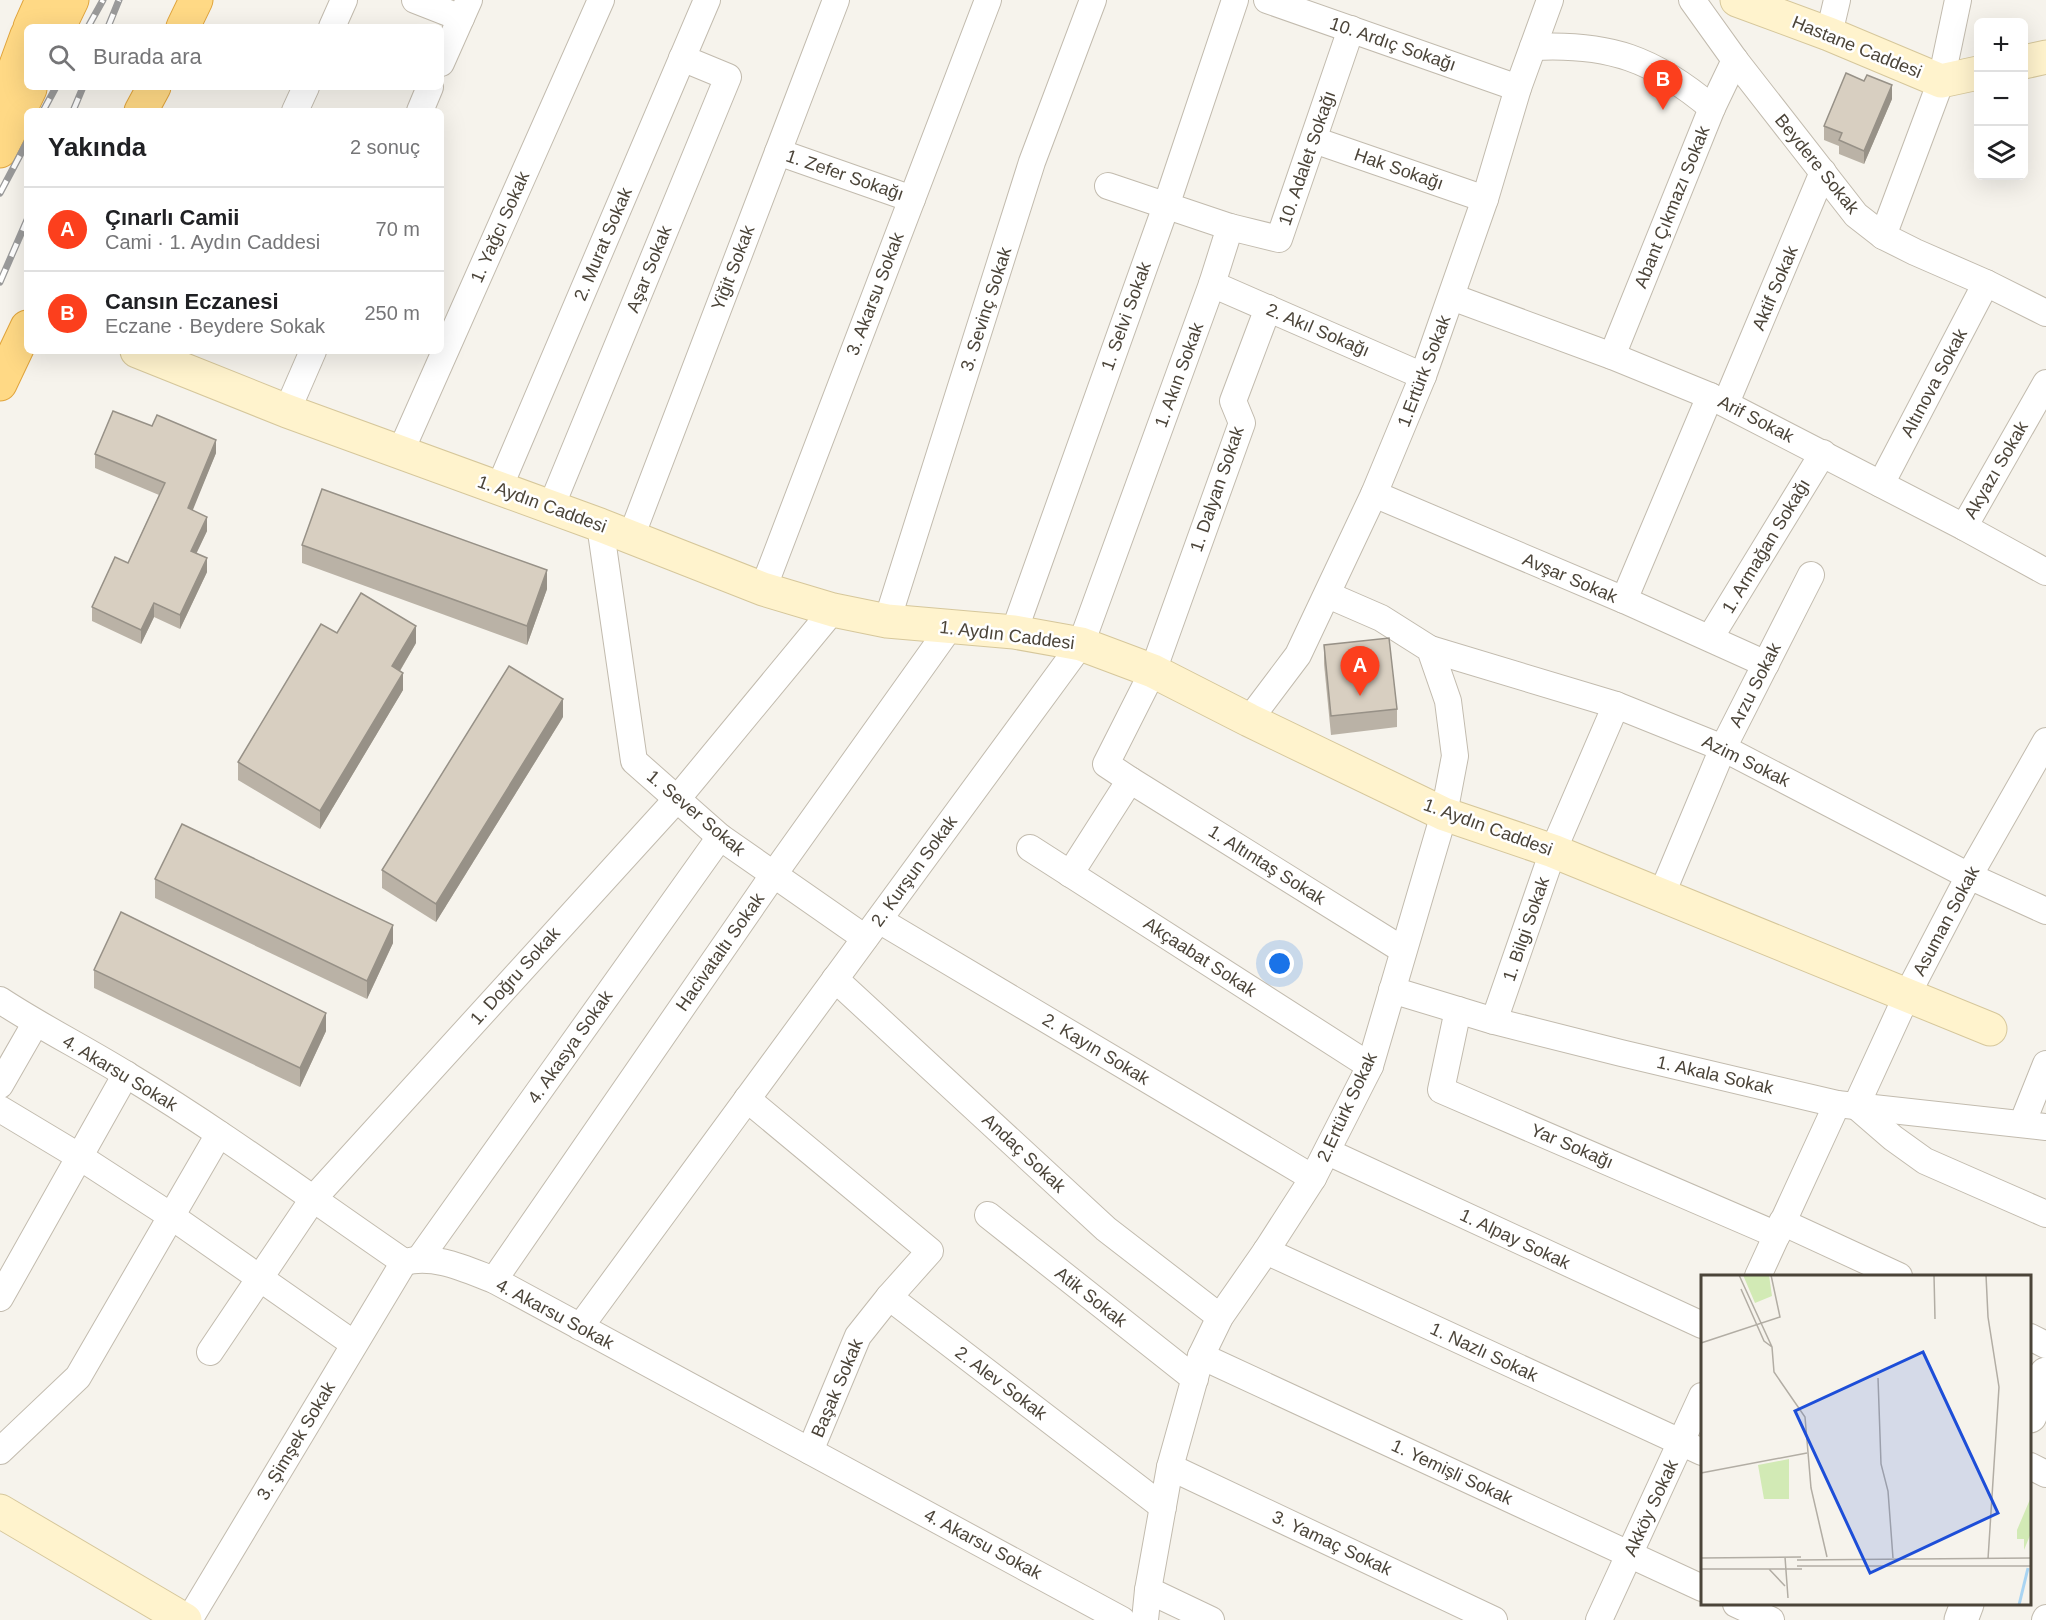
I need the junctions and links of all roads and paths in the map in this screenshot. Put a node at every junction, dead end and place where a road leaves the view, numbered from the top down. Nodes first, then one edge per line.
1 (42, 0) edge
2 (72, 0) edge
3 (175, 0) edge
4 (196, 0) edge
5 (345, 0) edge
6 (415, 0) edge
7 (601, 0) edge
8 (707, 0) edge
9 (836, 0) edge
10 (988, 0) edge
11 (1093, 0) edge
12 (1235, 0) edge
13 (1267, 0) edge
14 (1550, 0) edge
15 (1692, 0) edge
16 (1737, 0) edge
17 (1837, 0) edge
18 (1958, 0) edge
19 (465, 9) edge
20 (31, 24) edge
21 (60, 24) edge
22 (164, 24) edge
23 (184, 24) edge
24 (333, 24) edge
25 (1351, 29) junction
26 (1829, 34) junction
27 (24, 43) edge
28 (1533, 47) junction
29 (444, 56) edge
30 (2046, 57) edge
31 (682, 58) junction
32 (1735, 60) junction
33 (2028, 61) edge
34 (1974, 74) edge
35 (1941, 81) junction
36 (1518, 88) junction
37 (29, 90) edge
38 (135, 90) edge
39 (152, 90) edge
40 (305, 90) edge
41 (429, 90) edge
42 (126, 108) edge
43 (143, 108) edge
44 (296, 108) edge
45 (421, 108) edge
46 (1712, 108) junction
47 (0, 109) edge
48 (1314, 140) junction
49 (0, 151) edge
50 (778, 152) junction
51 (1823, 172) junction
52 (1108, 186) dead end
53 (912, 199) junction
54 (1485, 199) junction
55 (1166, 206) junction
56 (1230, 227) junction
57 (1883, 236) junction
58 (1986, 283) junction
59 (1212, 284) junction
60 (1452, 297) junction
61 (1268, 309) junction
62 (2046, 313) edge
63 (24, 333) edge
64 (153, 354) edge
65 (312, 354) edge
66 (444, 354) edge
67 (444, 354) edge
68 (1612, 356) junction
69 (184, 360) edge
70 (1424, 376) junction
71 (2046, 383) edge
72 (0, 384) edge
73 (1718, 400) junction
74 (286, 411) junction
75 (400, 453) junction
76 (1823, 453) junction
77 (1881, 484) junction
78 (499, 488) junction
79 (1374, 494) junction
80 (551, 507) junction
81 (600, 525) junction
82 (1964, 526) junction
83 (630, 537) junction
84 (2046, 572) edge
85 (1811, 575) dead end
86 (763, 589) junction
87 (1328, 595) junction
88 (1624, 600) junction
89 (833, 610) junction
90 (887, 621) junction
91 (950, 627) junction
92 (1014, 632) junction
93 (1710, 638) junction
94 (1081, 644) junction
95 (1430, 649) junction
96 (1766, 664) junction
97 (1153, 671) junction
98 (1616, 705) junction
99 (1249, 720) junction
100 (2046, 741) edge
101 (1723, 748) junction
102 (1130, 780) junction
103 (677, 799) junction
104 (1444, 814) junction
105 (720, 837) junction
106 (1030, 848) dead end
107 (1553, 851) junction
108 (774, 874) junction
109 (1071, 874) junction
110 (1969, 876) junction
111 (1661, 896) junction
112 (2046, 911) edge
113 (872, 929) junction
114 (1403, 950) junction
115 (835, 979) junction
116 (1392, 990) junction
117 (1907, 994) junction
118 (0, 1000) edge
119 (1458, 1010) junction
120 (1494, 1021) junction
121 (35, 1024) junction
122 (1990, 1029) dead end
123 (2046, 1064) edge
124 (1370, 1066) junction
125 (126, 1074) junction
126 (0, 1085) edge
127 (747, 1099) junction
128 (1846, 1105) junction
129 (0, 1109) edge
130 (2034, 1125) edge
131 (219, 1134) junction
132 (1328, 1152) junction
133 (80, 1157) junction
134 (1312, 1178) junction
135 (313, 1199) junction
136 (2046, 1214) edge
137 (988, 1215) dead end
138 (171, 1216) junction
139 (1780, 1228) junction
140 (1266, 1251) junction
141 (412, 1260) junction
142 (1758, 1275) edge
143 (1897, 1275) edge
144 (258, 1279) junction
145 (494, 1280) junction
146 (889, 1297) junction
147 (0, 1298) edge
148 (1220, 1317) junction
149 (1701, 1325) edge
150 (580, 1327) junction
151 (2031, 1338) edge
152 (354, 1344) junction
153 (2046, 1345) edge
154 (210, 1352) dead end
155 (1198, 1367) junction
156 (2046, 1374) edge
157 (1701, 1401) edge
158 (2031, 1413) edge
159 (1692, 1447) edge
160 (0, 1451) edge
161 (810, 1451) junction
162 (2031, 1466) edge
163 (1170, 1467) junction
164 (2046, 1474) edge
165 (1163, 1507) junction
166 (0, 1511) edge
167 (1630, 1554) junction
168 (1701, 1588) edge
169 (1148, 1590) junction
170 (1738, 1605) edge
171 (1967, 1605) edge
172 (187, 1620) edge
173 (1122, 1620) edge
174 (1145, 1620) edge
175 (1211, 1620) edge
176 (1494, 1620) edge
177 (1599, 1620) edge
178 (1772, 1620) edge
179 (1961, 1620) edge

1 - 20 highway
2 - 21 highway
3 - 22 highway
4 - 23 highway
5 - 24 street
6 - 19 street
7 - 66 street, 1. Yağcı Sokak
8 - 31 street, 2. Murat Sokak
9 - 50 street, Yiğit Sokak
10 - 53 street, 3. Akarsu Sokak
11 - 90 street, 3. Sevinç Sokak
12 - 55 street, 1. Selvi Sokak
13 - 25 street, 10. Ardıç Sokağı
14 - 28 street, 1.Ertürk Sokak
15 - 32 street, Beydere Sokak
16 - 26 main road, Hastane Caddesi
17 - 26 street
18 - 35 street
19 - 29 street
25 - 36 street, 10. Ardıç Sokağı
25 - 48 street, 10. Adalet Sokağı
26 - 35 main road, Hastane Caddesi
27 - 47 highway
28 - 36 street, 1.Ertürk Sokak
28 - 46 street
30 - 33 main road
31 - 78 street, 2. Murat Sokak
31 - 80 street, Aşar Sokak
32 - 46 street, Abant Çıkmazı Sokak
32 - 51 street, Beydere Sokak
34 - 35 main road, Hastane Caddesi
35 - 57 street
36 - 54 street, 1.Ertürk Sokak
37 - 49 highway
38 - 42 highway
39 - 43 highway
40 - 44 street
41 - 45 street
46 - 68 street, Abant Çıkmazı Sokak
48 - 54 street, Hak Sokağı
48 - 56 street, 10. Adalet Sokağı
50 - 53 street, 1. Zefer Sokağı
50 - 83 street, Yiğit Sokak
51 - 57 street, Beydere Sokak
51 - 73 street, Aktif Sokak
52 - 55 street
53 - 86 street, 3. Akarsu Sokak
54 - 60 street, 1.Ertürk Sokak
55 - 56 street
55 - 92 street, 1. Selvi Sokak
56 - 59 street, 1. Akın Sokak
57 - 58 street, Beydere Sokak
58 - 62 street, Beydere Sokak
58 - 77 street, Altınova Sokak
59 - 61 street, 2. Akıl Sokağı
59 - 94 street, 1. Akın Sokak
60 - 68 street, Arif Sokak
60 - 70 street, 1.Ertürk Sokak
61 - 70 street, 2. Akıl Sokağı
61 - 97 street, 1. Dalyan Sokak
63 - 72 highway
64 - 69 main road, 1. Aydın Caddesi
65 - 74 street
67 - 75 street, 1. Yağcı Sokak
68 - 73 street, Arif Sokak
69 - 74 main road, 1. Aydın Caddesi
70 - 79 street, 1.Ertürk Sokak
71 - 82 street, Akyazı Sokak
73 - 76 street, Arif Sokak
73 - 88 street, Aktif Sokak
74 - 75 main road, 1. Aydın Caddesi
75 - 78 main road, 1. Aydın Caddesi
76 - 77 street, Arif Sokak
76 - 93 street, 1. Armağan Sokağı
77 - 82 street, Arif Sokak
78 - 80 main road, 1. Aydın Caddesi
79 - 87 street, 1.Ertürk Sokak
79 - 88 street, Avşar Sokak
80 - 81 main road, 1. Aydın Caddesi
81 - 83 main road, 1. Aydın Caddesi
81 - 103 street, 1. Sever Sokak
82 - 84 street, Arif Sokak
83 - 86 main road, 1. Aydın Caddesi
85 - 96 street, Arzu Sokak
86 - 89 main road, 1. Aydın Caddesi
87 - 95 street
87 - 99 street, 1.Ertürk Sokak
88 - 93 street, Avşar Sokak
89 - 90 main road, 1. Aydın Caddesi
89 - 103 street, 1. Doğru Sokak
90 - 91 main road, 1. Aydın Caddesi
91 - 92 main road, 1. Aydın Caddesi
91 - 108 street, Hacivataltı Sokak
92 - 94 main road, 1. Aydın Caddesi
93 - 96 street, Avşar Sokak
94 - 97 main road, 1. Aydın Caddesi
94 - 113 street, 2. Kurşun Sokak
95 - 98 street, Azim Sokak
95 - 104 street, 2.Ertürk Sokak
96 - 101 street, Arzu Sokak
97 - 99 main road, 1. Aydın Caddesi
97 - 102 street, 1. Dalyan Sokak
98 - 101 street, Azim Sokak
98 - 107 street, 1. Bilgi Sokak
99 - 104 main road, 1. Aydın Caddesi
100 - 110 street, Asuman Sokak
101 - 110 street, Azim Sokak
101 - 111 street, Arzu Sokak
102 - 109 street
102 - 114 street, 1. Altıntaş Sokak
103 - 105 street, 1. Sever Sokak
103 - 135 street, 1. Doğru Sokak
104 - 107 main road, 1. Aydın Caddesi
104 - 114 street, 2.Ertürk Sokak
105 - 108 street, 1. Sever Sokak
105 - 141 street, 4. Akasya Sokak
106 - 109 street, Akçaabat Sokak
107 - 111 main road, 1. Aydın Caddesi
107 - 120 street, 1. Bilgi Sokak
108 - 113 street, 1. Sever Sokak
108 - 145 street, Hacivataltı Sokak
109 - 124 street, Akçaabat Sokak
110 - 112 street, Azim Sokak
110 - 117 street, Asuman Sokak
111 - 117 main road, 1. Aydın Caddesi
113 - 115 street, 2. Kurşun Sokak
113 - 134 street, 2. Kayın Sokak
114 - 116 street, 2.Ertürk Sokak
115 - 127 street, 2. Kurşun Sokak
115 - 148 street, Andaç Sokak
116 - 119 street, 1. Akala Sokak
116 - 124 street, 2.Ertürk Sokak
117 - 122 main road, 1. Aydın Caddesi
117 - 128 street, Asuman Sokak
118 - 121 street, 4. Akarsu Sokak
119 - 120 street, 1. Akala Sokak
119 - 139 street, Yar Sokağı
120 - 128 street, 1. Akala Sokak
121 - 125 street, 4. Akarsu Sokak
121 - 126 street
123 - 130 street
124 - 132 street, 2.Ertürk Sokak
125 - 131 street, 4. Akarsu Sokak
125 - 133 street
127 - 146 street
127 - 150 street, 2. Kurşun Sokak
128 - 130 street, 1. Akala Sokak
128 - 136 street
128 - 139 street
129 - 133 street
131 - 135 street, 4. Akarsu Sokak
131 - 138 street
132 - 134 street, 2.Ertürk Sokak
132 - 149 street, 1. Alpay Sokak
133 - 138 street
133 - 147 street
134 - 140 street, 2.Ertürk Sokak
135 - 141 street, 4. Akarsu Sokak
135 - 144 street, 1. Doğru Sokak
137 - 155 street, Atik Sokak
138 - 144 street
138 - 160 street
139 - 142 street
139 - 143 street
140 - 148 street, 2.Ertürk Sokak
140 - 159 street, 1. Nazlı Sokak
141 - 145 street, 4. Akarsu Sokak
141 - 152 street, 3. Şimşek Sokak
144 - 152 street
144 - 154 street, 1. Doğru Sokak
145 - 150 street, 4. Akarsu Sokak
146 - 161 street, Başak Sokak
146 - 165 street, 2. Alev Sokak
148 - 155 street, 2.Ertürk Sokak
150 - 161 street, 4. Akarsu Sokak
151 - 153 street
152 - 172 street, 3. Şimşek Sokak
155 - 163 street, 2.Ertürk Sokak
155 - 167 street, 1. Yemişli Sokak
156 - 158 street
157 - 159 street, Akköy Sokak
159 - 167 street, Akköy Sokak
161 - 173 street, 4. Akarsu Sokak
162 - 164 street
163 - 165 street, 2.Ertürk Sokak
163 - 176 street, 3. Yamaç Sokak
165 - 169 street, 2.Ertürk Sokak
166 - 172 main road
167 - 168 street, 1. Yemişli Sokak
167 - 177 street, Akköy Sokak
169 - 174 street, 2.Ertürk Sokak
169 - 175 street
170 - 178 street
171 - 179 street

